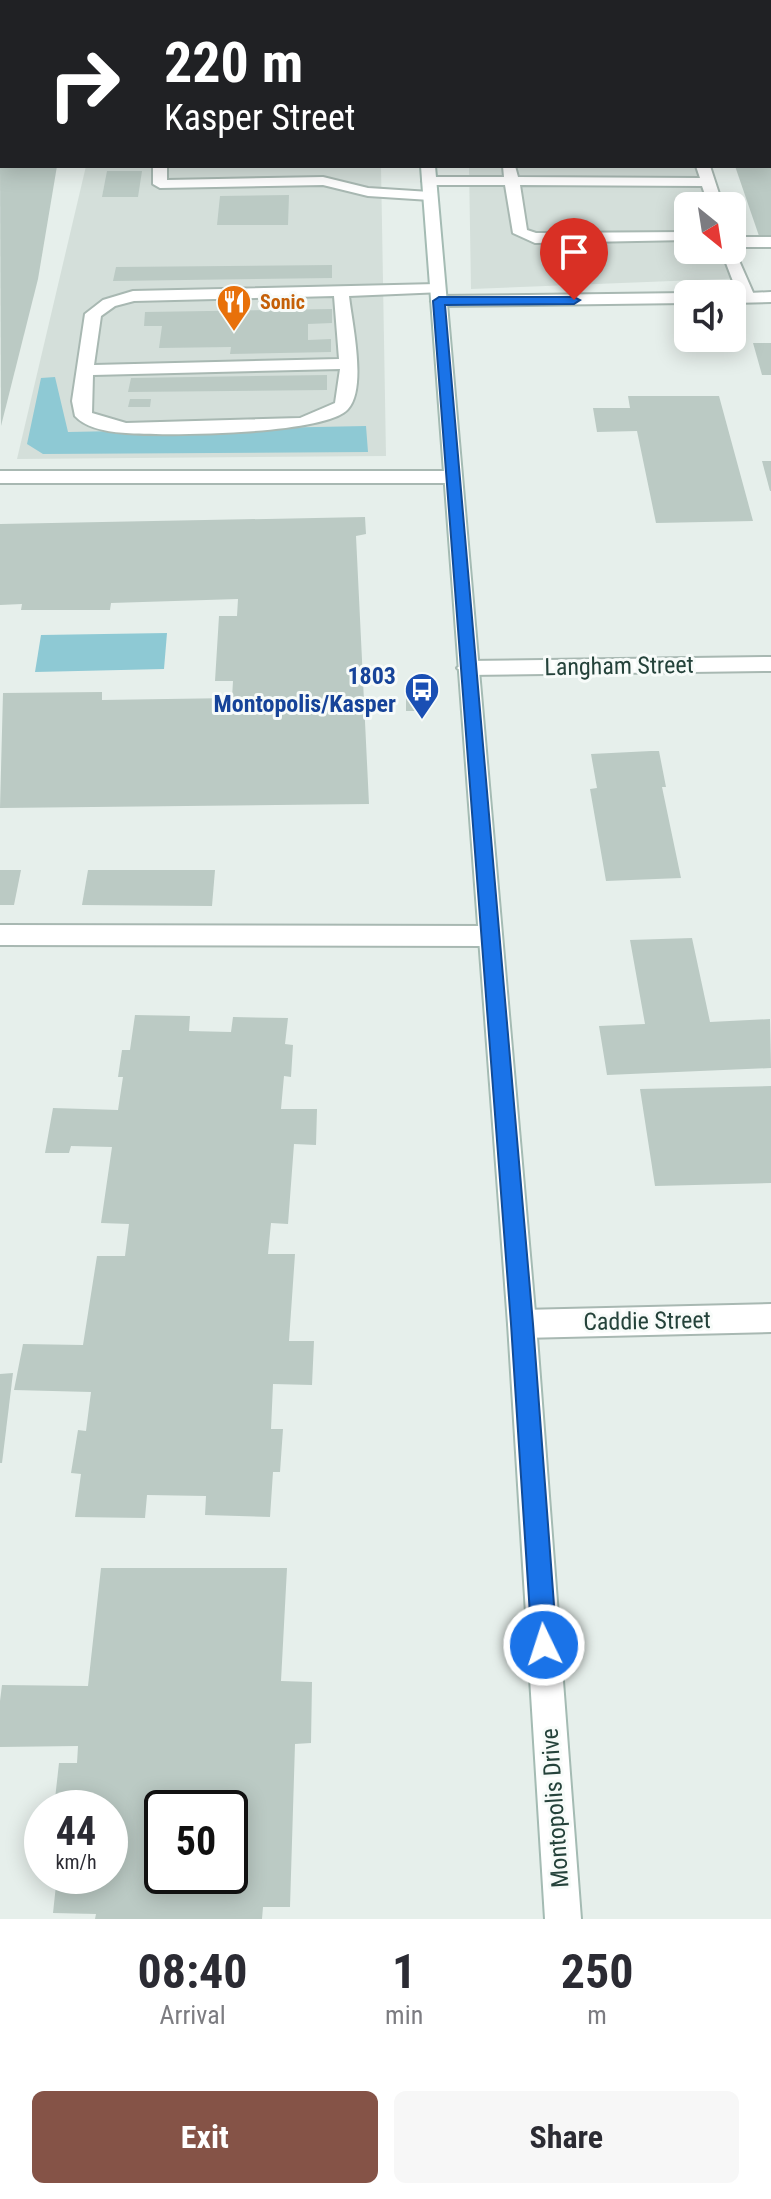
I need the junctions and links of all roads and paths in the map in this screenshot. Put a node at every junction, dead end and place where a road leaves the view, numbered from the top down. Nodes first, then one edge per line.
1 (160, 168) edge
2 (336, 168) edge
3 (704, 168) edge
4 (510, 174) edge
5 (429, 181) edge
6 (708, 182) junction
7 (335, 185) junction
8 (711, 192) edge
9 (674, 236) edge
10 (746, 242) edge
11 (771, 242) edge
12 (341, 292) junction
13 (438, 295) junction
14 (771, 297) edge
15 (674, 298) edge
16 (746, 298) edge
17 (348, 364) junction
18 (85, 370) junction
19 (0, 477) edge
20 (453, 477) junction
21 (771, 664) edge
22 (467, 668) junction
23 (0, 935) edge
24 (490, 936) junction
25 (771, 1318) edge
26 (522, 1324) junction
27 (563, 1919) edge

1 - 7 main road
2 - 7 main road
3 - 6 main road
4 - 5 main road
4 - 6 main road
4 - 9 main road
5 - 7 main road
5 - 13 main road, Montopolis Drive
6 - 8 main road
10 - 11 main road
12 - 13 main road
12 - 17 main road
12 - 18 main road
13 - 15 main road
13 - 20 main road, Montopolis Drive
14 - 16 main road
17 - 18 main road
17 - 18 main road
19 - 20 main road
20 - 22 main road, Montopolis Drive
21 - 22 main road, Langham Street
22 - 24 main road, Montopolis Drive
23 - 24 main road
24 - 26 main road, Montopolis Drive
25 - 26 main road, Caddie Street
26 - 27 main road, Montopolis Drive

